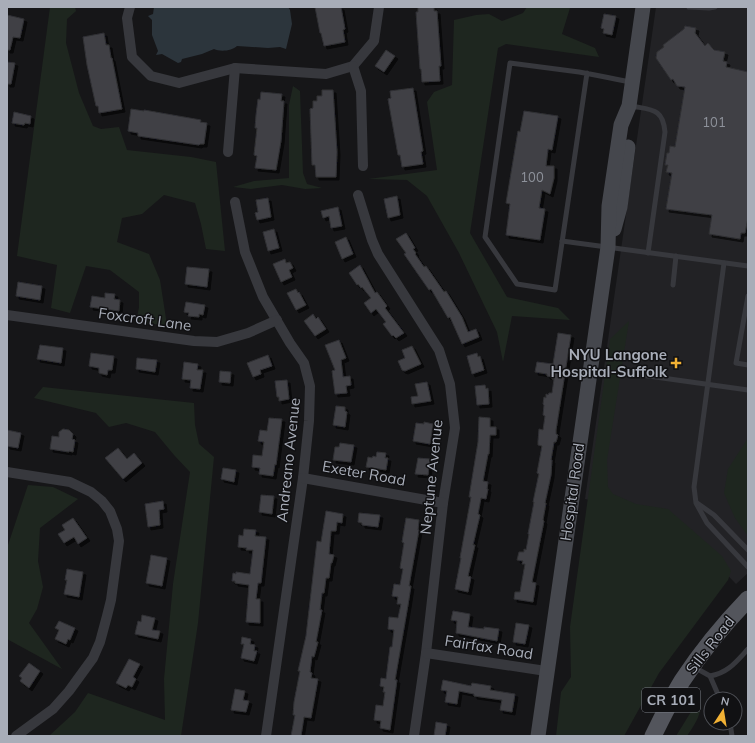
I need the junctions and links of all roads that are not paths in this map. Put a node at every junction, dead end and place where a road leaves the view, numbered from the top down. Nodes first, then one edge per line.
1 (130, 7) edge
2 (379, 7) edge
3 (643, 7) edge
4 (688, 7) edge
5 (715, 7) edge
6 (709, 8) edge
7 (353, 66) junction
8 (235, 68) junction
9 (587, 73) junction
10 (632, 82) junction
11 (629, 106) junction
12 (228, 152) dead end
13 (362, 166) dead end
14 (358, 194) dead end
15 (235, 202) dead end
16 (562, 241) junction
17 (608, 247) junction
18 (648, 253) junction
19 (676, 256) junction
20 (724, 263) junction
21 (748, 266) edge
22 (673, 285) dead end
23 (748, 296) edge
24 (7, 315) edge
25 (277, 320) junction
26 (748, 365) edge
27 (634, 374) dead end
28 (708, 385) junction
29 (748, 390) edge
30 (7, 472) edge
31 (303, 478) junction
32 (444, 503) junction
33 (696, 503) junction
34 (748, 550) edge
35 (748, 567) edge
36 (748, 599) edge
37 (748, 649) edge
38 (426, 653) junction
39 (692, 666) junction
40 (546, 671) junction
41 (710, 676) junction
42 (717, 691) edge
43 (16, 736) edge
44 (266, 736) edge
45 (414, 736) edge
46 (538, 736) edge
47 (653, 736) edge

1 - 8 street
2 - 7 street
3 - 10 street, Hospital Road
4 - 6 lane
5 - 6 lane
7 - 8 street
7 - 13 street
8 - 12 street
9 - 10 lane
9 - 16 lane
9 - 16 lane
10 - 11 street, Hospital Road
11 - 17 street, Hospital Road
11 - 18 lane
14 - 32 street, Neptune Avenue
15 - 25 street, Andreano Avenue
16 - 17 lane
17 - 18 lane
17 - 40 street, Hospital Road
18 - 19 lane
19 - 20 lane
19 - 22 lane
20 - 21 lane
20 - 28 lane
23 - 26 lane
24 - 25 street, Foxcroft Lane
25 - 31 street, Andreano Avenue
27 - 28 lane
28 - 29 lane
28 - 33 lane
30 - 43 street
31 - 32 street, Exeter Road
31 - 44 street, Andreano Avenue
32 - 38 street, Neptune Avenue
33 - 34 lane
33 - 35 lane
36 - 39 main road, Sills Road / CR 101
37 - 41 lane
38 - 40 street, Fairfax Road
38 - 45 street, Neptune Avenue
39 - 41 lane
39 - 47 main road, Sills Road / CR 101
40 - 46 street, Hospital Road
41 - 42 lane

